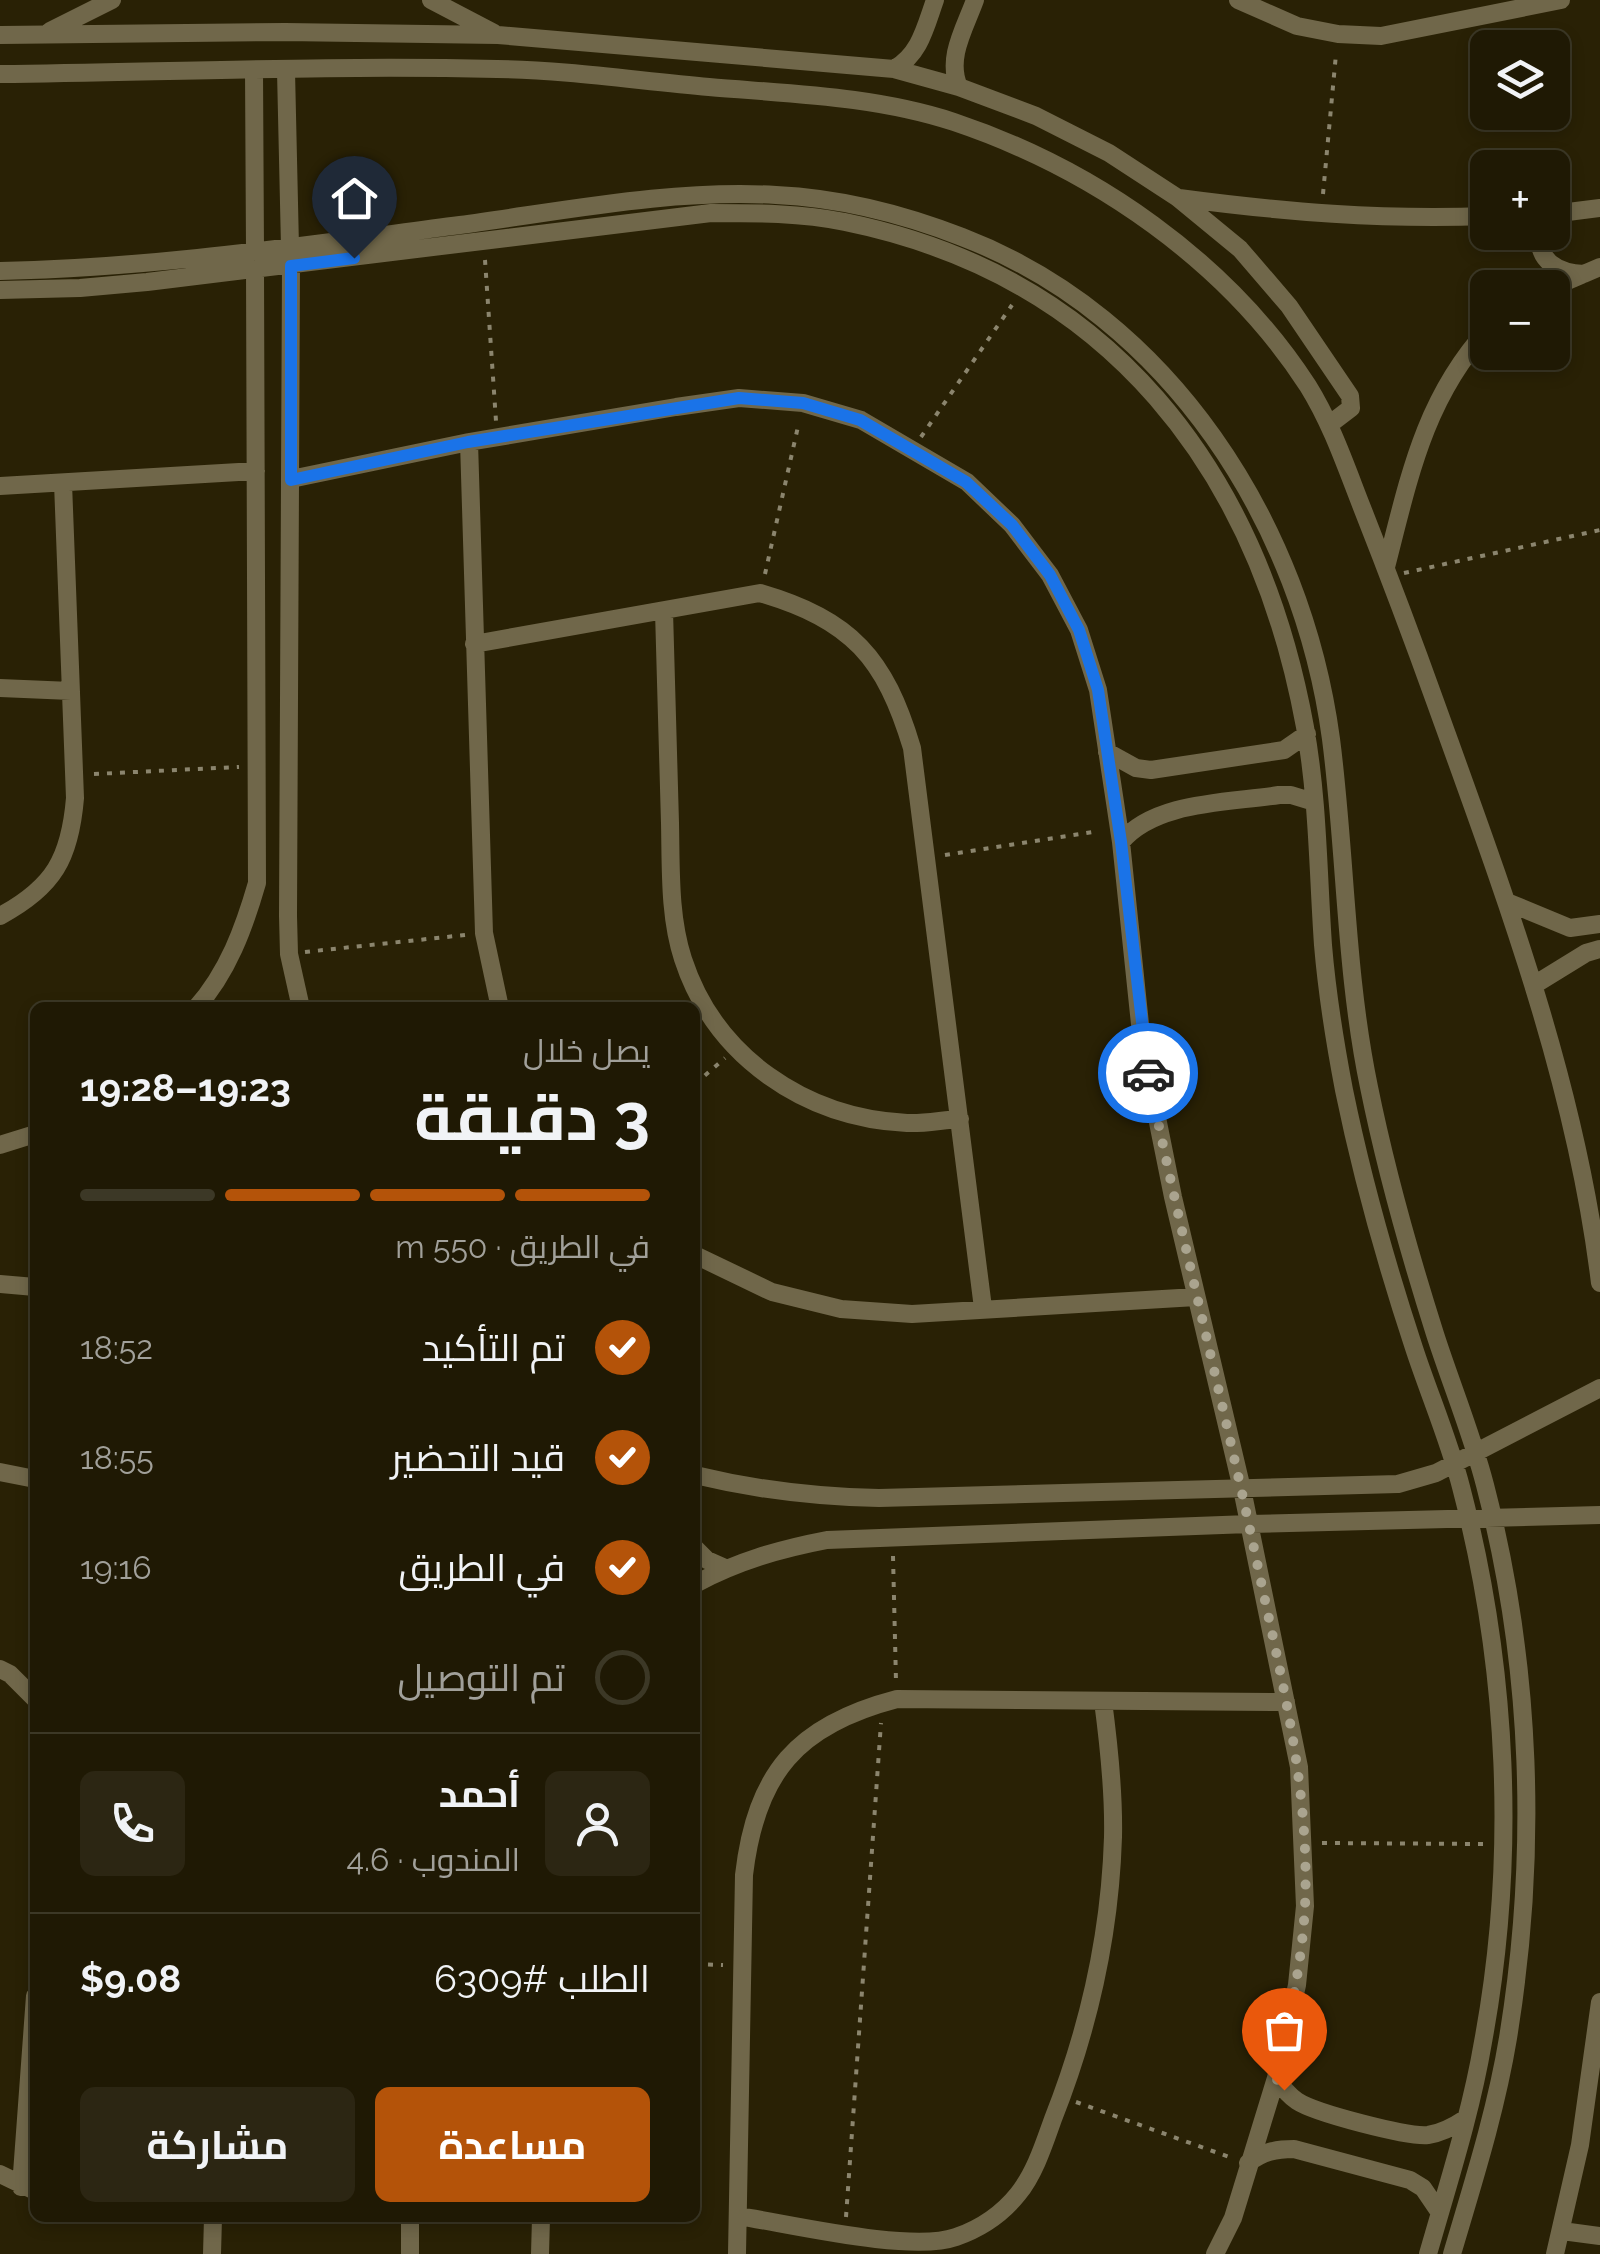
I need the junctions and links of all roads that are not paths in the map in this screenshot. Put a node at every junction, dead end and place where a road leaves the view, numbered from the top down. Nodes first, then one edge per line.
1 (112, 0) edge
2 (431, 0) edge
3 (935, 0) edge
4 (975, 0) edge
5 (1238, 0) edge
6 (1562, 0) edge
7 (42, 34) junction
8 (0, 35) edge
9 (498, 35) junction
10 (894, 69) junction
11 (254, 71) junction
12 (286, 71) junction
13 (0, 74) edge
14 (960, 87) junction
15 (1178, 198) junction
16 (1600, 208) edge
17 (1570, 212) edge
18 (1470, 217) edge
19 (352, 248) junction
20 (1543, 250) edge
21 (290, 256) junction
22 (255, 260) junction
23 (0, 270) edge
24 (1592, 271) edge
25 (148, 273) junction
26 (0, 290) edge
27 (1470, 350) edge
28 (1330, 424) junction
29 (468, 442) junction
30 (256, 472) junction
31 (291, 480) junction
32 (62, 483) junction
33 (0, 486) edge
34 (1388, 572) junction
35 (664, 610) junction
36 (474, 644) junction
37 (0, 688) edge
38 (70, 691) junction
39 (1307, 734) junction
40 (1107, 752) junction
41 (1314, 802) junction
42 (1120, 835) junction
43 (1507, 902) junction
44 (0, 916) edge
45 (1600, 924) edge
46 (1600, 949) edge
47 (1534, 985) junction
48 (201, 1002) edge
49 (299, 1002) edge
50 (499, 1002) edge
51 (960, 1118) junction
52 (30, 1136) edge
53 (30, 1144) edge
54 (0, 1147) edge
55 (1582, 1174) junction
56 (1600, 1197) edge
57 (700, 1257) edge
58 (1600, 1283) edge
59 (0, 1284) edge
60 (30, 1286) edge
61 (1196, 1297) junction
62 (983, 1308) junction
63 (1600, 1388) edge
64 (1475, 1453) junction
65 (1454, 1464) junction
66 (0, 1472) edge
67 (700, 1476) edge
68 (30, 1477) edge
69 (1242, 1488) junction
70 (1600, 1515) edge
71 (1468, 1518) junction
72 (1492, 1518) junction
73 (1249, 1524) junction
74 (700, 1553) edge
75 (725, 1568) junction
76 (700, 1581) edge
77 (0, 1669) edge
78 (30, 1694) edge
79 (1103, 1701) junction
80 (1286, 1702) junction
81 (1600, 2002) edge
82 (1276, 2078) junction
83 (1464, 2119) junction
84 (30, 2134) edge
85 (1248, 2164) junction
86 (0, 2174) edge
87 (28, 2189) edge
88 (1440, 2213) junction
89 (738, 2216) junction
90 (213, 2222) edge
91 (410, 2222) edge
92 (540, 2222) edge
93 (1562, 2231) junction
94 (1600, 2236) edge
95 (212, 2254) edge
96 (410, 2254) edge
97 (540, 2254) edge
98 (737, 2254) edge
99 (1215, 2254) edge
100 (1428, 2254) edge
101 (1452, 2254) edge
102 (1555, 2254) edge

1 - 7 street
2 - 9 street
3 - 10 street
4 - 14 street
5 - 6 street
7 - 8 street
7 - 9 street
9 - 10 street
10 - 14 street
11 - 12 street
11 - 13 street
11 - 22 street
12 - 21 street
12 - 28 street
14 - 15 street
15 - 18 street
15 - 28 street
16 - 17 street
19 - 21 street
19 - 39 street
19 - 64 street
20 - 24 street
21 - 22 street
21 - 31 street
22 - 25 street
22 - 30 street
23 - 25 street
25 - 26 street
27 - 34 street
28 - 34 street
29 - 31 street
29 - 36 street
29 - 40 street
30 - 32 street
30 - 48 street
31 - 49 street
32 - 33 street
32 - 38 street
34 - 43 street
35 - 36 street
35 - 51 street
35 - 51 street
36 - 50 street
37 - 38 street
38 - 44 street
39 - 40 street
39 - 41 street
40 - 42 street
41 - 42 street
41 - 65 street
42 - 61 street
43 - 45 street
43 - 47 street
46 - 47 street
47 - 55 street
51 - 62 street
52 - 54 street
53 - 54 street
55 - 56 street
55 - 58 street
57 - 62 street
59 - 60 street
61 - 62 street
61 - 69 street
63 - 64 street
64 - 65 street
64 - 72 street
65 - 69 street
65 - 71 street
66 - 68 street
67 - 69 street
69 - 73 street
70 - 72 street
71 - 72 street
71 - 73 street
71 - 83 street
72 - 101 street
73 - 75 street
73 - 80 street
74 - 75 street
75 - 76 street
77 - 78 street
79 - 80 street
79 - 89 street
79 - 89 street
80 - 82 street
81 - 93 street
82 - 83 street
82 - 85 street
83 - 88 street
84 - 87 street
85 - 88 street
85 - 99 street
86 - 87 street
88 - 100 street
89 - 98 street
90 - 95 street
91 - 96 street
92 - 97 street
93 - 94 street
93 - 102 street

